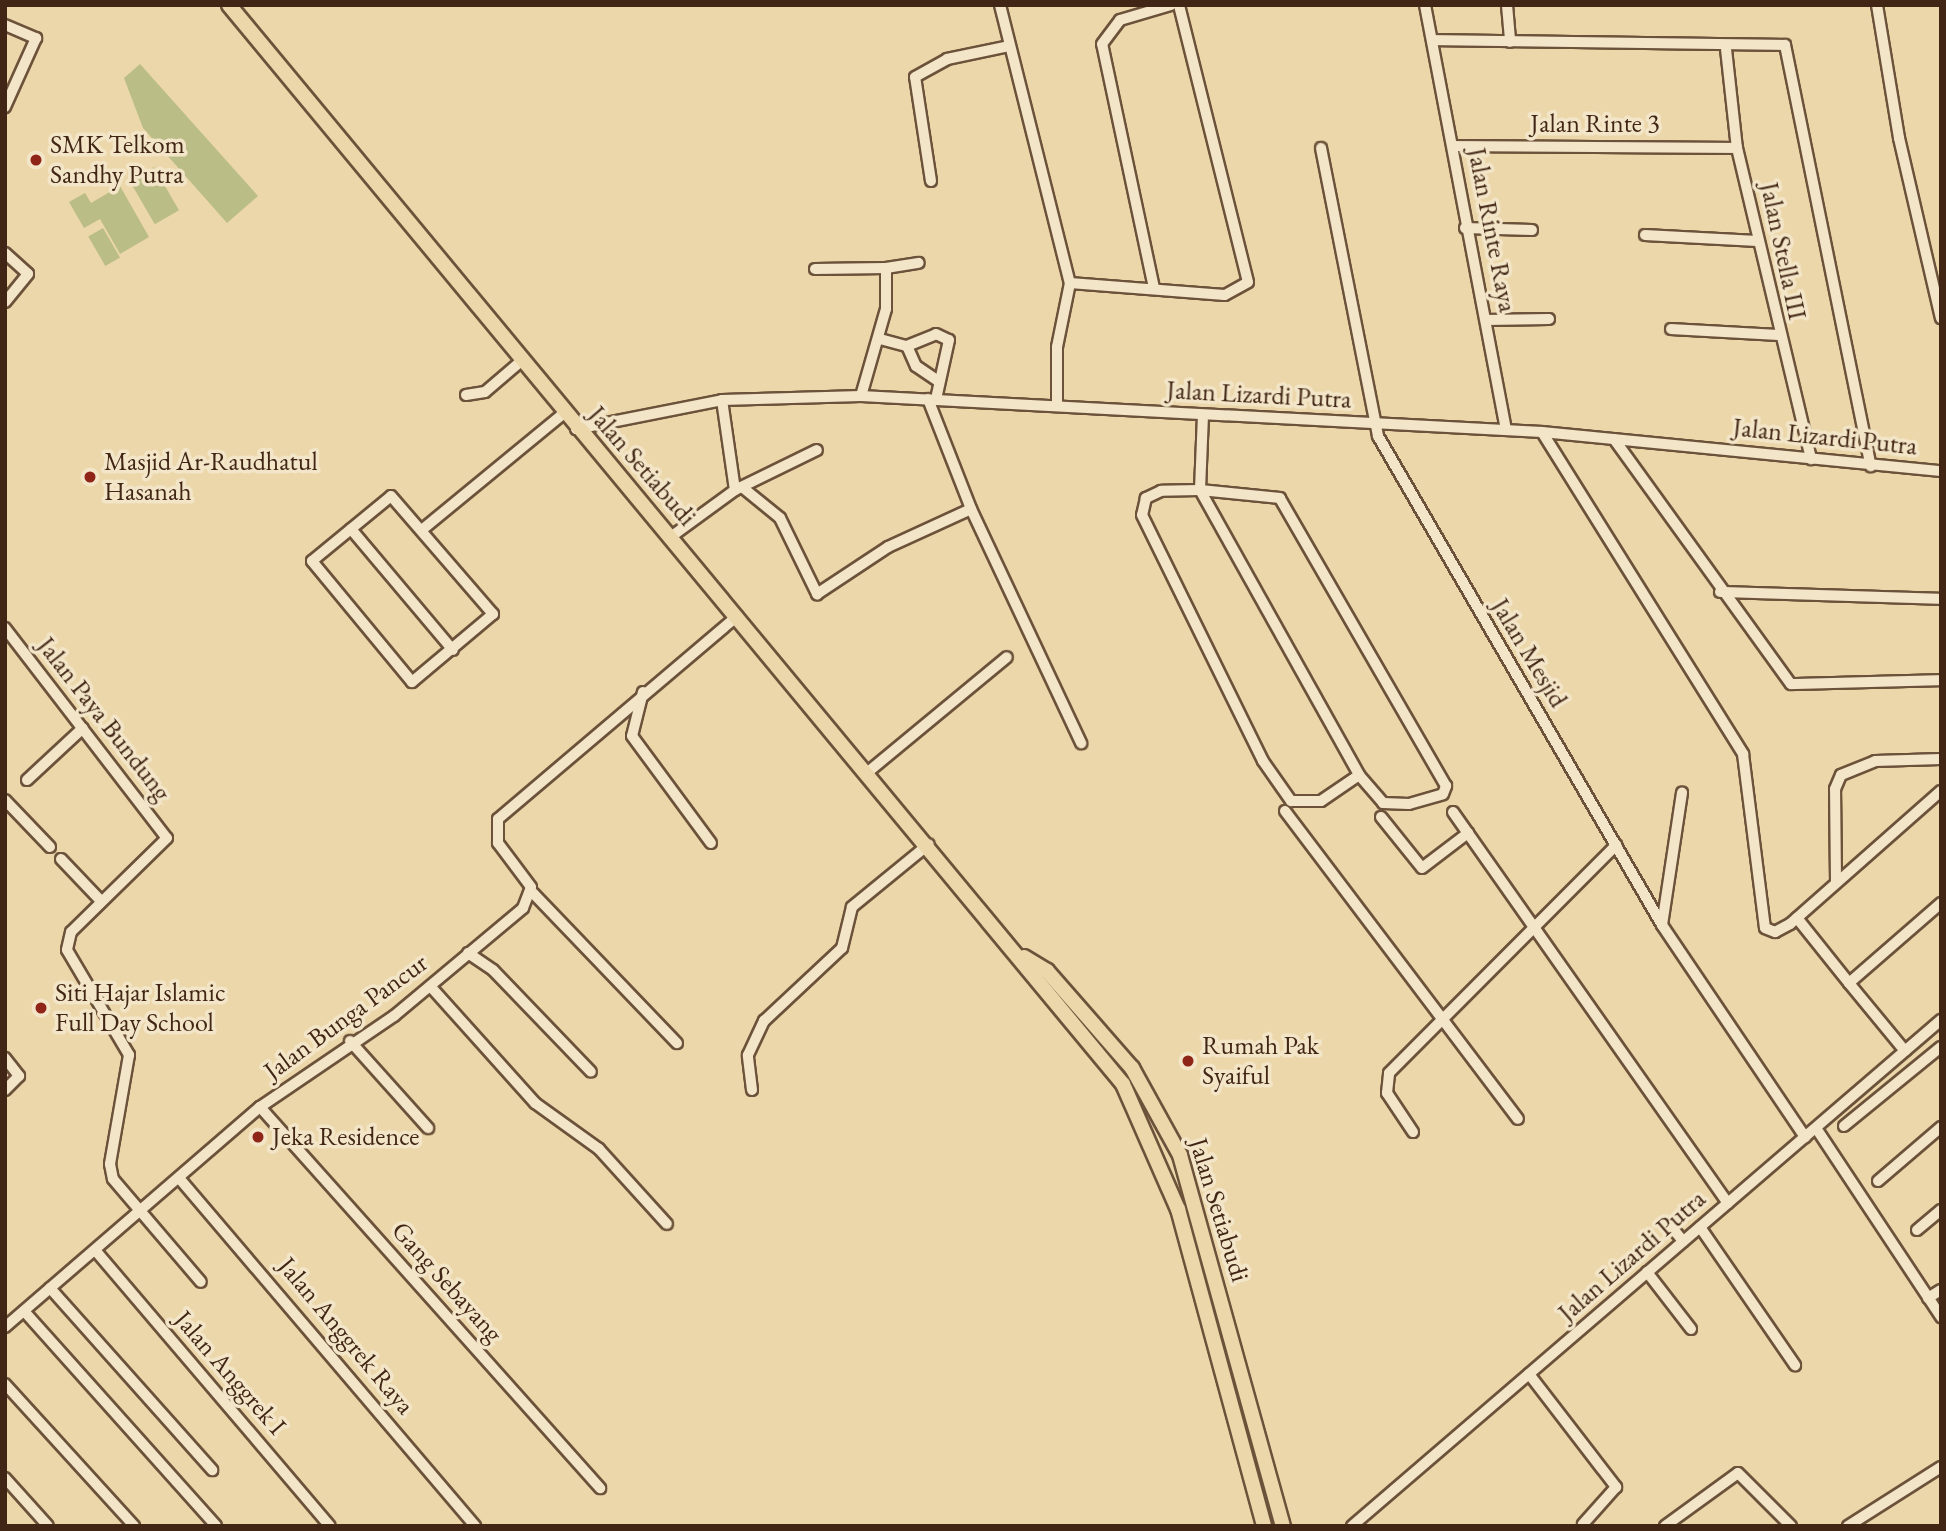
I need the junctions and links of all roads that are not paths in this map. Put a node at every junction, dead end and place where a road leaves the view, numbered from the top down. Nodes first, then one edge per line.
1 (229, 5) edge
2 (1000, 5) edge
3 (1171, 5) edge
4 (1179, 5) edge
5 (1424, 5) edge
6 (1507, 5) edge
7 (1877, 5) edge
8 (5, 25) edge
9 (1433, 40) junction
10 (1510, 42) junction
11 (1009, 46) junction
12 (1726, 49) junction
13 (5, 107) edge
14 (1453, 146) junction
15 (1321, 148) dead end
16 (1737, 148) junction
17 (931, 181) dead end
18 (1465, 228) junction
19 (1532, 230) dead end
20 (1645, 235) dead end
21 (1757, 241) junction
22 (5, 253) edge
23 (919, 263) dead end
24 (886, 268) junction
25 (815, 269) dead end
26 (1070, 283) junction
27 (1154, 288) junction
28 (5, 302) edge
29 (1941, 318) edge
30 (1549, 319) dead end
31 (1486, 320) junction
32 (1671, 329) dead end
33 (1778, 335) junction
34 (880, 339) junction
35 (907, 346) junction
36 (519, 363) junction
37 (937, 380) junction
38 (466, 396) dead end
39 (861, 396) junction
40 (932, 399) junction
41 (722, 400) junction
42 (1057, 406) junction
43 (563, 414) junction
44 (1203, 415) junction
45 (1373, 425) junction
46 (576, 429) junction
47 (1506, 429) junction
48 (1542, 432) junction
49 (1614, 439) junction
50 (817, 450) dead end
51 (1811, 459) junction
52 (1871, 466) junction
53 (1941, 471) edge
54 (738, 488) junction
55 (1200, 490) junction
56 (971, 509) junction
57 (351, 529) junction
58 (423, 529) junction
59 (672, 536) junction
60 (1720, 592) junction
61 (1941, 599) edge
62 (737, 616) junction
63 (5, 628) edge
64 (453, 650) junction
65 (1007, 657) dead end
66 (1941, 680) edge
67 (645, 690) junction
68 (83, 728) junction
69 (1081, 743) dead end
70 (1941, 759) edge
71 (869, 772) junction
72 (1359, 775) junction
73 (27, 780) dead end
74 (1682, 792) dead end
75 (1941, 792) edge
76 (5, 800) edge
77 (1285, 811) dead end
78 (1453, 813) dead end
79 (1381, 817) dead end
80 (1468, 833) junction
81 (711, 843) dead end
82 (929, 844) junction
83 (1616, 845) junction
84 (51, 847) dead end
85 (61, 859) dead end
86 (1836, 881) junction
87 (533, 893) junction
88 (101, 901) junction
89 (1941, 903) edge
90 (1797, 918) junction
91 (1662, 925) junction
92 (1538, 930) junction
93 (468, 953) junction
94 (1022, 956) junction
95 (1849, 983) junction
96 (431, 987) junction
97 (1446, 1020) junction
98 (1937, 1024) edge
99 (1941, 1037) edge
100 (350, 1041) junction
101 (677, 1043) dead end
102 (1941, 1048) edge
103 (1905, 1051) junction
104 (5, 1058) edge
105 (591, 1072) dead end
106 (5, 1090) edge
107 (752, 1090) dead end
108 (260, 1107) junction
109 (1518, 1119) dead end
110 (1844, 1126) dead end
111 (1941, 1127) edge
112 (428, 1128) dead end
113 (1816, 1128) junction
114 (1413, 1132) dead end
115 (1805, 1137) junction
116 (179, 1178) junction
117 (1878, 1181) dead end
118 (1728, 1203) junction
119 (1941, 1210) edge
120 (140, 1212) junction
121 (667, 1224) dead end
122 (1671, 1224) dead end
123 (1700, 1227) junction
124 (1917, 1230) dead end
125 (1684, 1241) junction
126 (95, 1250) junction
127 (1647, 1272) junction
128 (201, 1282) dead end
129 (50, 1288) junction
130 (1941, 1290) edge
131 (1928, 1298) junction
132 (24, 1311) junction
133 (1941, 1317) edge
134 (5, 1327) edge
135 (1692, 1329) dead end
136 (1795, 1364) dead end
137 (1529, 1374) junction
138 (5, 1384) edge
139 (1941, 1467) edge
140 (212, 1470) dead end
141 (5, 1478) edge
142 (600, 1488) dead end
143 (1583, 1524) edge
144 (48, 1526) edge
145 (134, 1526) edge
146 (216, 1526) edge
147 (330, 1526) edge
148 (475, 1526) edge
149 (1264, 1526) edge
150 (1283, 1526) edge
151 (1352, 1526) edge
152 (1665, 1526) edge
153 (1791, 1526) edge
154 (1848, 1526) edge

1 - 36 main road, Jalan Setiabudi
2 - 11 street
3 - 27 street
4 - 27 street
5 - 9 street, Jalan Rinte Raya
6 - 10 street
7 - 29 street
8 - 13 street
9 - 10 street
9 - 14 street, Jalan Rinte Raya
10 - 12 street
11 - 17 street
11 - 26 street
12 - 16 street, Jalan Stella III
12 - 52 street
14 - 16 street, Jalan Rinte 3
14 - 18 street, Jalan Rinte Raya
15 - 45 street, Jalan Mesjid
16 - 21 street, Jalan Stella III
18 - 19 street
18 - 31 street, Jalan Rinte Raya
20 - 21 street
21 - 33 street, Jalan Stella III
22 - 28 street
23 - 24 street
24 - 25 street
24 - 34 street
26 - 27 street
26 - 42 street
30 - 31 street
31 - 47 street, Jalan Rinte Raya
32 - 33 street
33 - 51 street, Jalan Stella III
34 - 35 street
34 - 39 street
35 - 37 street
35 - 37 street
36 - 38 street
36 - 43 main road, Jalan Setiabudi
37 - 40 street
39 - 40 street, Jalan Lizardi Putra
39 - 41 street, Jalan Lizardi Putra
40 - 42 street, Jalan Lizardi Putra
40 - 56 street
41 - 46 street, Jalan Lizardi Putra
41 - 54 street
42 - 44 street, Jalan Lizardi Putra
43 - 46 main road, Jalan Setiabudi
43 - 58 street
44 - 45 street, Jalan Lizardi Putra
44 - 55 street
45 - 47 street, Jalan Lizardi Putra
45 - 83 street, Jalan Mesjid
46 - 59 main road, Jalan Setiabudi
47 - 48 street, Jalan Lizardi Putra
48 - 49 street, Jalan Lizardi Putra
48 - 90 street
49 - 51 street, Jalan Lizardi Putra
49 - 60 street
50 - 54 street
51 - 52 street, Jalan Lizardi Putra
52 - 53 street, Jalan Lizardi Putra
54 - 56 street
54 - 59 street
55 - 72 street
55 - 72 street
55 - 72 street
56 - 69 street
57 - 58 street
57 - 64 street
57 - 64 street
58 - 64 street
59 - 62 main road, Jalan Setiabudi
60 - 61 street
60 - 66 street
62 - 67 street
62 - 71 main road, Jalan Setiabudi
63 - 68 street, Jalan Paya Bundung
65 - 71 street
67 - 81 street
67 - 87 street
68 - 73 street
68 - 88 street, Jalan Paya Bundung
70 - 86 street
71 - 82 main road, Jalan Setiabudi
74 - 91 street
75 - 86 street
76 - 84 street
77 - 97 street
78 - 80 street
79 - 80 street
80 - 92 street
82 - 94 main road, Jalan Setiabudi
82 - 107 street
83 - 91 street, Jalan Mesjid
83 - 92 street
85 - 88 street
86 - 90 street
87 - 93 street, Jalan Bunga Pancur
87 - 101 street
88 - 120 street
89 - 95 street
90 - 95 street
91 - 115 street, Jalan Mesjid
92 - 97 street
92 - 118 street
93 - 96 street, Jalan Bunga Pancur
93 - 105 street
94 - 149 main road, Jalan Setiabudi
94 - 150 main road, Jalan Setiabudi
95 - 103 street
96 - 100 street, Jalan Bunga Pancur
96 - 121 street
97 - 109 street
97 - 114 street
98 - 99 street
98 - 103 street, Jalan Lizardi Putra
100 - 108 street, Jalan Bunga Pancur
100 - 112 street
102 - 110 street
103 - 113 street, Jalan Lizardi Putra
104 - 106 street
108 - 116 street, Jalan Bunga Pancur
108 - 142 street, Gang Sebayang
111 - 117 street
113 - 115 street, Jalan Lizardi Putra
113 - 131 street
115 - 118 street, Jalan Lizardi Putra
116 - 120 street, Jalan Bunga Pancur
116 - 148 street, Jalan Anggrek Raya
118 - 123 street, Jalan Lizardi Putra
119 - 124 street
120 - 126 street, Jalan Bunga Pancur
120 - 128 street
122 - 125 street
123 - 125 street, Jalan Lizardi Putra
123 - 136 street
125 - 127 street, Jalan Lizardi Putra
126 - 129 street, Jalan Bunga Pancur
126 - 147 street, Jalan Anggrek I
127 - 135 street
127 - 137 street, Jalan Lizardi Putra
129 - 132 street, Jalan Bunga Pancur
129 - 140 street
130 - 131 street
131 - 133 street
132 - 134 street, Jalan Bunga Pancur
132 - 146 street
137 - 143 street
137 - 151 street, Jalan Lizardi Putra
138 - 145 street
139 - 154 street
141 - 144 street
152 - 153 street

